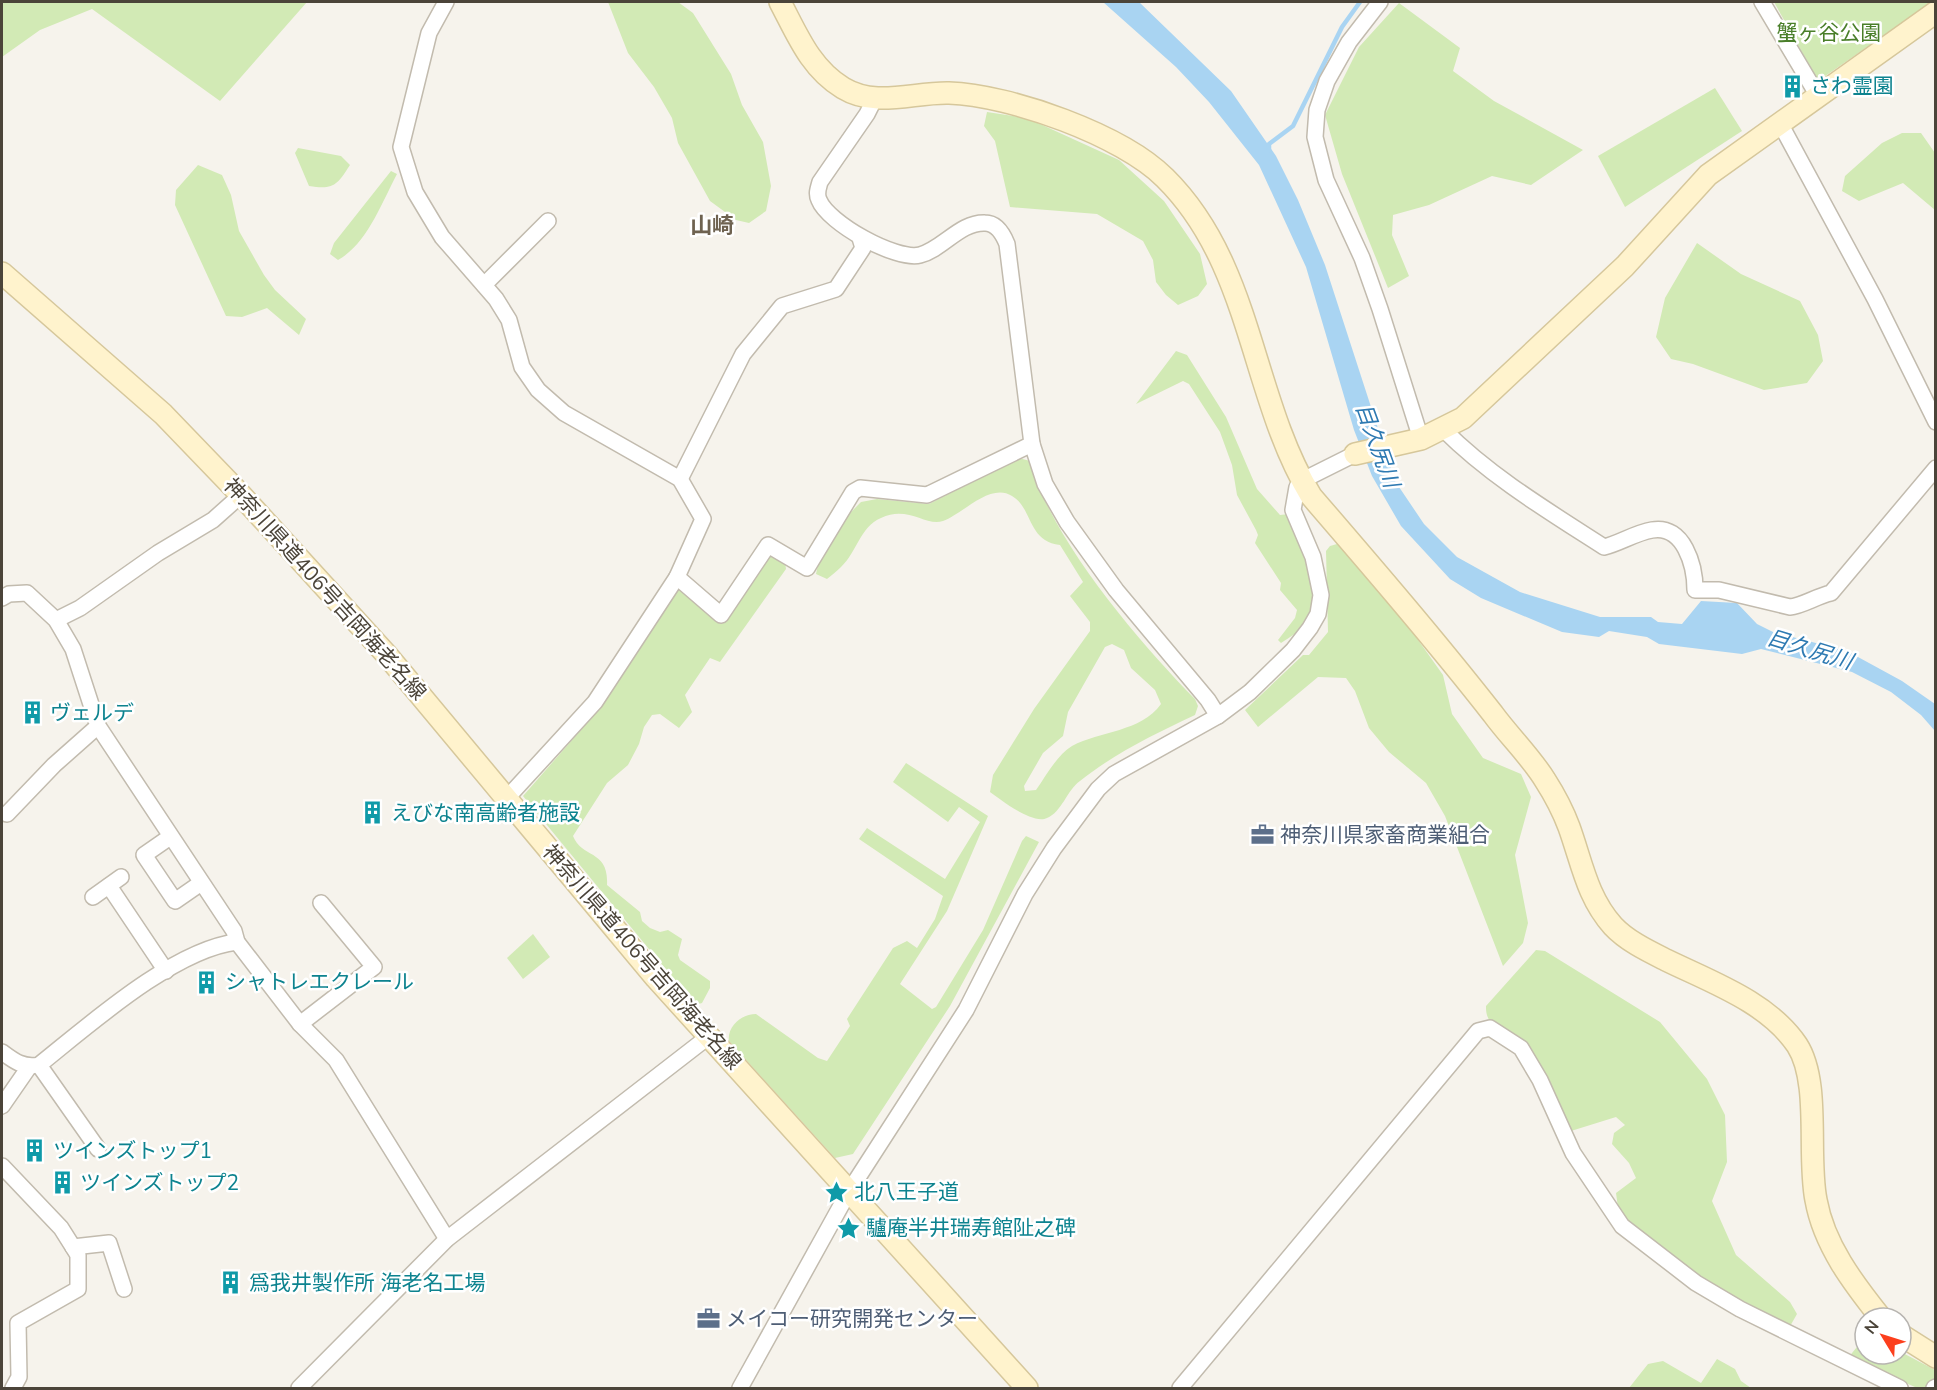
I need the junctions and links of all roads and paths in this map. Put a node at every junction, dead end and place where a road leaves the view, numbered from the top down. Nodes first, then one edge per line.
1 (446, 2) edge
2 (780, 2) edge
3 (1380, 2) edge
4 (1762, 2) edge
5 (1935, 12) edge
6 (1818, 96) junction
7 (875, 98) junction
8 (1781, 125) junction
9 (548, 221) dead end
10 (860, 238) junction
11 (2, 273) edge
12 (484, 285) junction
13 (1935, 422) edge
14 (1444, 430) junction
15 (1416, 440) junction
16 (1032, 444) junction
17 (1355, 454) joint
18 (1935, 468) edge
19 (680, 479) junction
20 (1302, 481) junction
21 (241, 495) junction
22 (677, 577) junction
23 (2, 598) edge
24 (56, 621) junction
25 (1218, 717) junction
26 (98, 726) junction
27 (507, 798) junction
28 (7, 814) dead end
29 (170, 837) junction
30 (201, 883) junction
31 (93, 897) dead end
32 (321, 903) dead end
33 (237, 942) junction
34 (166, 971) junction
35 (300, 1024) junction
36 (708, 1037) junction
37 (2, 1052) edge
38 (34, 1066) junction
39 (2, 1106) edge
40 (98, 1149) dead end
41 (2, 1166) edge
42 (848, 1193) junction
43 (447, 1239) junction
44 (74, 1247) junction
45 (124, 1289) dead end
46 (1872, 1306) edge
47 (1913, 1343) edge
48 (1935, 1357) edge
49 (14, 1389) edge
50 (299, 1389) edge
51 (740, 1389) edge
52 (1027, 1389) edge
53 (1180, 1389) edge
54 (1900, 1389) edge

1 - 12 street
2 - 7 street
3 - 15 street
4 - 6 street
5 - 6 street
6 - 8 street
7 - 10 street
7 - 20 street
8 - 13 street
8 - 14 street
9 - 12 street
10 - 16 street
10 - 19 street
11 - 21 street, 神奈川県道406号吉岡海老名線
12 - 19 street
14 - 15 street
14 - 18 street
15 - 17 street
16 - 22 street
16 - 25 street
17 - 20 street
19 - 22 street
20 - 25 street
20 - 46 street
21 - 24 street
21 - 27 street, 神奈川県道406号吉岡海老名線
22 - 27 street
23 - 24 street
24 - 26 street
25 - 42 street
26 - 28 street
26 - 29 street
27 - 36 street, 神奈川県道406号吉岡海老名線
29 - 30 street
29 - 30 street
30 - 33 street
31 - 34 street
32 - 35 street
33 - 34 street
33 - 35 street
34 - 38 street
35 - 43 street
36 - 42 street, 神奈川県道406号吉岡海老名線
36 - 43 street
37 - 38 street
38 - 39 street
38 - 40 street
41 - 44 street
42 - 51 street
42 - 52 street, 神奈川県道406号吉岡海老名線
43 - 50 street
44 - 45 street
44 - 49 street
47 - 48 street
53 - 54 street

